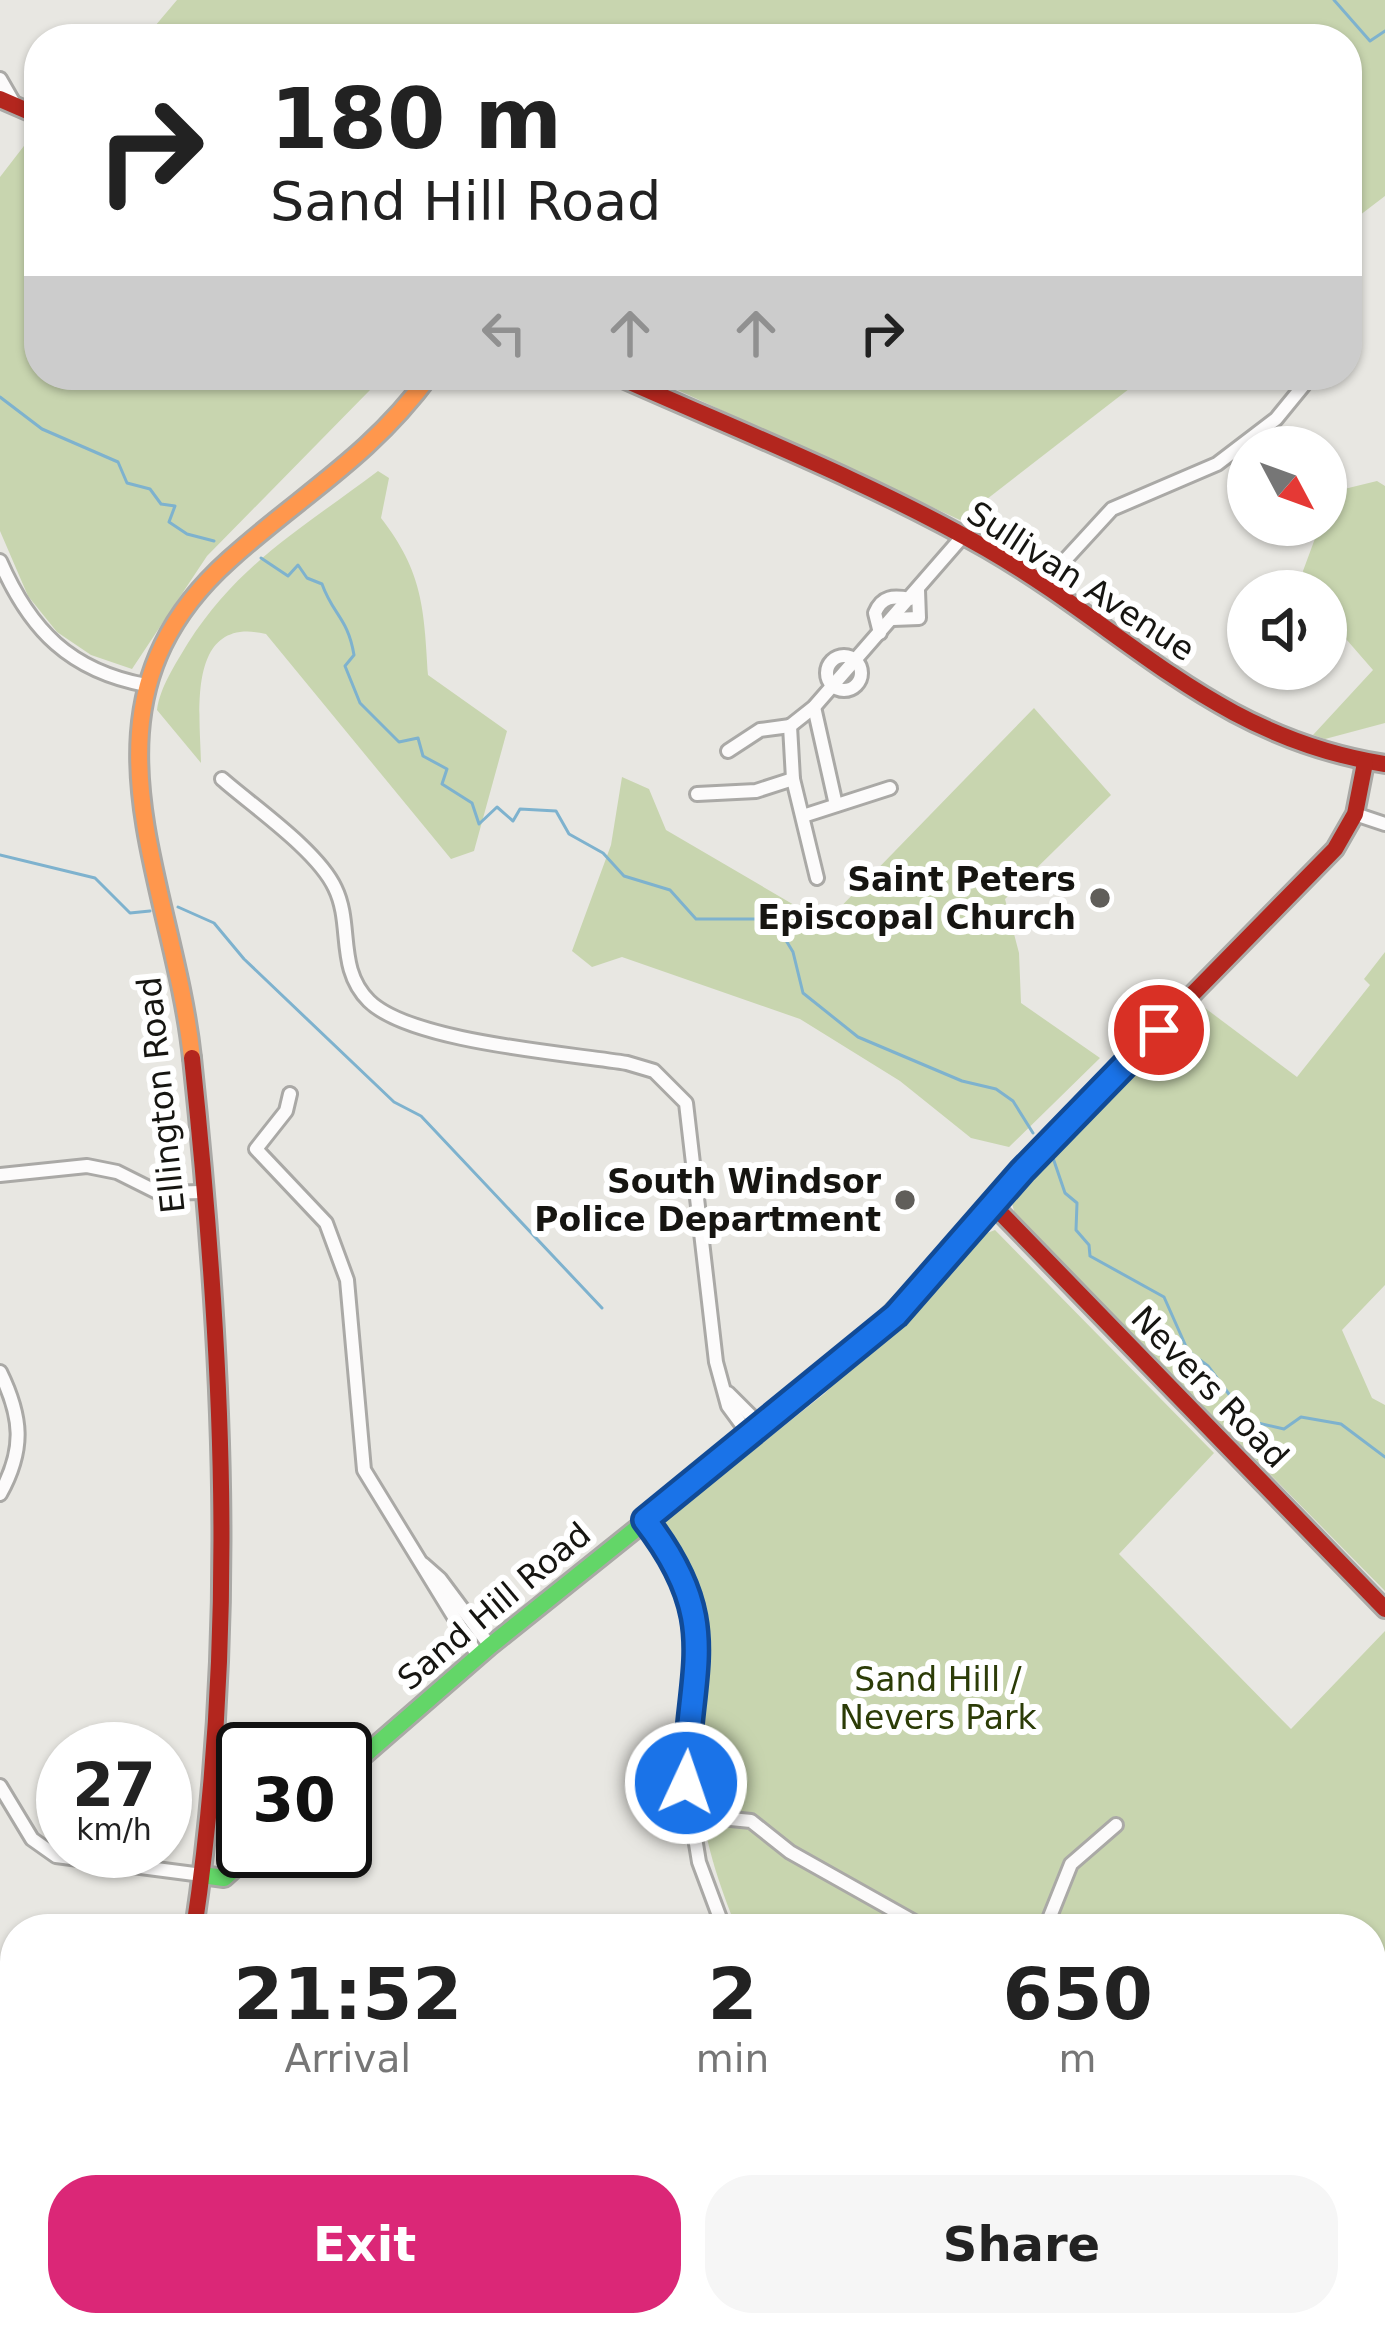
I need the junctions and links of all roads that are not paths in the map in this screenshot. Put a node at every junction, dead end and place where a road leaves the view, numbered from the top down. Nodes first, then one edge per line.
1 (0, 79) edge
2 (8, 102) edge
3 (417, 390) edge
4 (647, 390) edge
5 (1300, 390) edge
6 (963, 536) junction
7 (0, 561) edge
8 (1043, 584) junction
9 (914, 595) junction
10 (880, 633) junction
11 (146, 685) junction
12 (814, 706) junction
13 (790, 726) junction
14 (728, 751) dead end
15 (1365, 763) junction
16 (1385, 764) edge
17 (222, 779) dead end
18 (793, 779) junction
19 (890, 788) dead end
20 (697, 794) dead end
21 (836, 806) junction
22 (1355, 814) junction
23 (803, 816) junction
24 (1385, 824) edge
25 (817, 878) dead end
26 (290, 1094) dead end
27 (0, 1175) edge
28 (202, 1192) junction
29 (993, 1205) junction
30 (0, 1372) edge
31 (756, 1431) junction
32 (0, 1493) edge
33 (645, 1520) junction
34 (1385, 1609) edge
35 (484, 1651) junction
36 (372, 1748) edge
37 (0, 1786) edge
38 (690, 1815) junction
39 (1116, 1825) dead end
40 (216, 1871) edge
41 (202, 1874) junction
42 (196, 1914) edge
43 (718, 1914) edge
44 (900, 1914) edge
45 (1051, 1914) edge

1 - 2 street
3 - 11 main road, Ellington Road
4 - 6 main road, Sullivan Avenue
5 - 8 street
6 - 8 main road, Sullivan Avenue
6 - 9 street
7 - 11 street
8 - 15 main road, Sullivan Avenue
9 - 10 street
9 - 10 street
10 - 12 street
11 - 28 main road, Ellington Road
12 - 13 street
12 - 21 street
13 - 14 street
13 - 18 street
15 - 16 main road, Sullivan Avenue
15 - 22 main road, Sand Hill Road
17 - 31 street
18 - 20 street
18 - 23 street
19 - 21 street
21 - 23 street
22 - 24 street
22 - 29 main road, Sand Hill Road
23 - 25 street
26 - 35 street
27 - 28 street
28 - 41 main road, Ellington Road
29 - 31 main road, Sand Hill Road
29 - 34 main road, Nevers Road
30 - 32 street
31 - 33 main road, Sand Hill Road
33 - 35 main road, Sand Hill Road
33 - 38 street
35 - 36 main road, Sand Hill Road
37 - 41 street
38 - 43 street
38 - 44 street
39 - 45 street
40 - 41 main road
41 - 42 main road, Ellington Road

